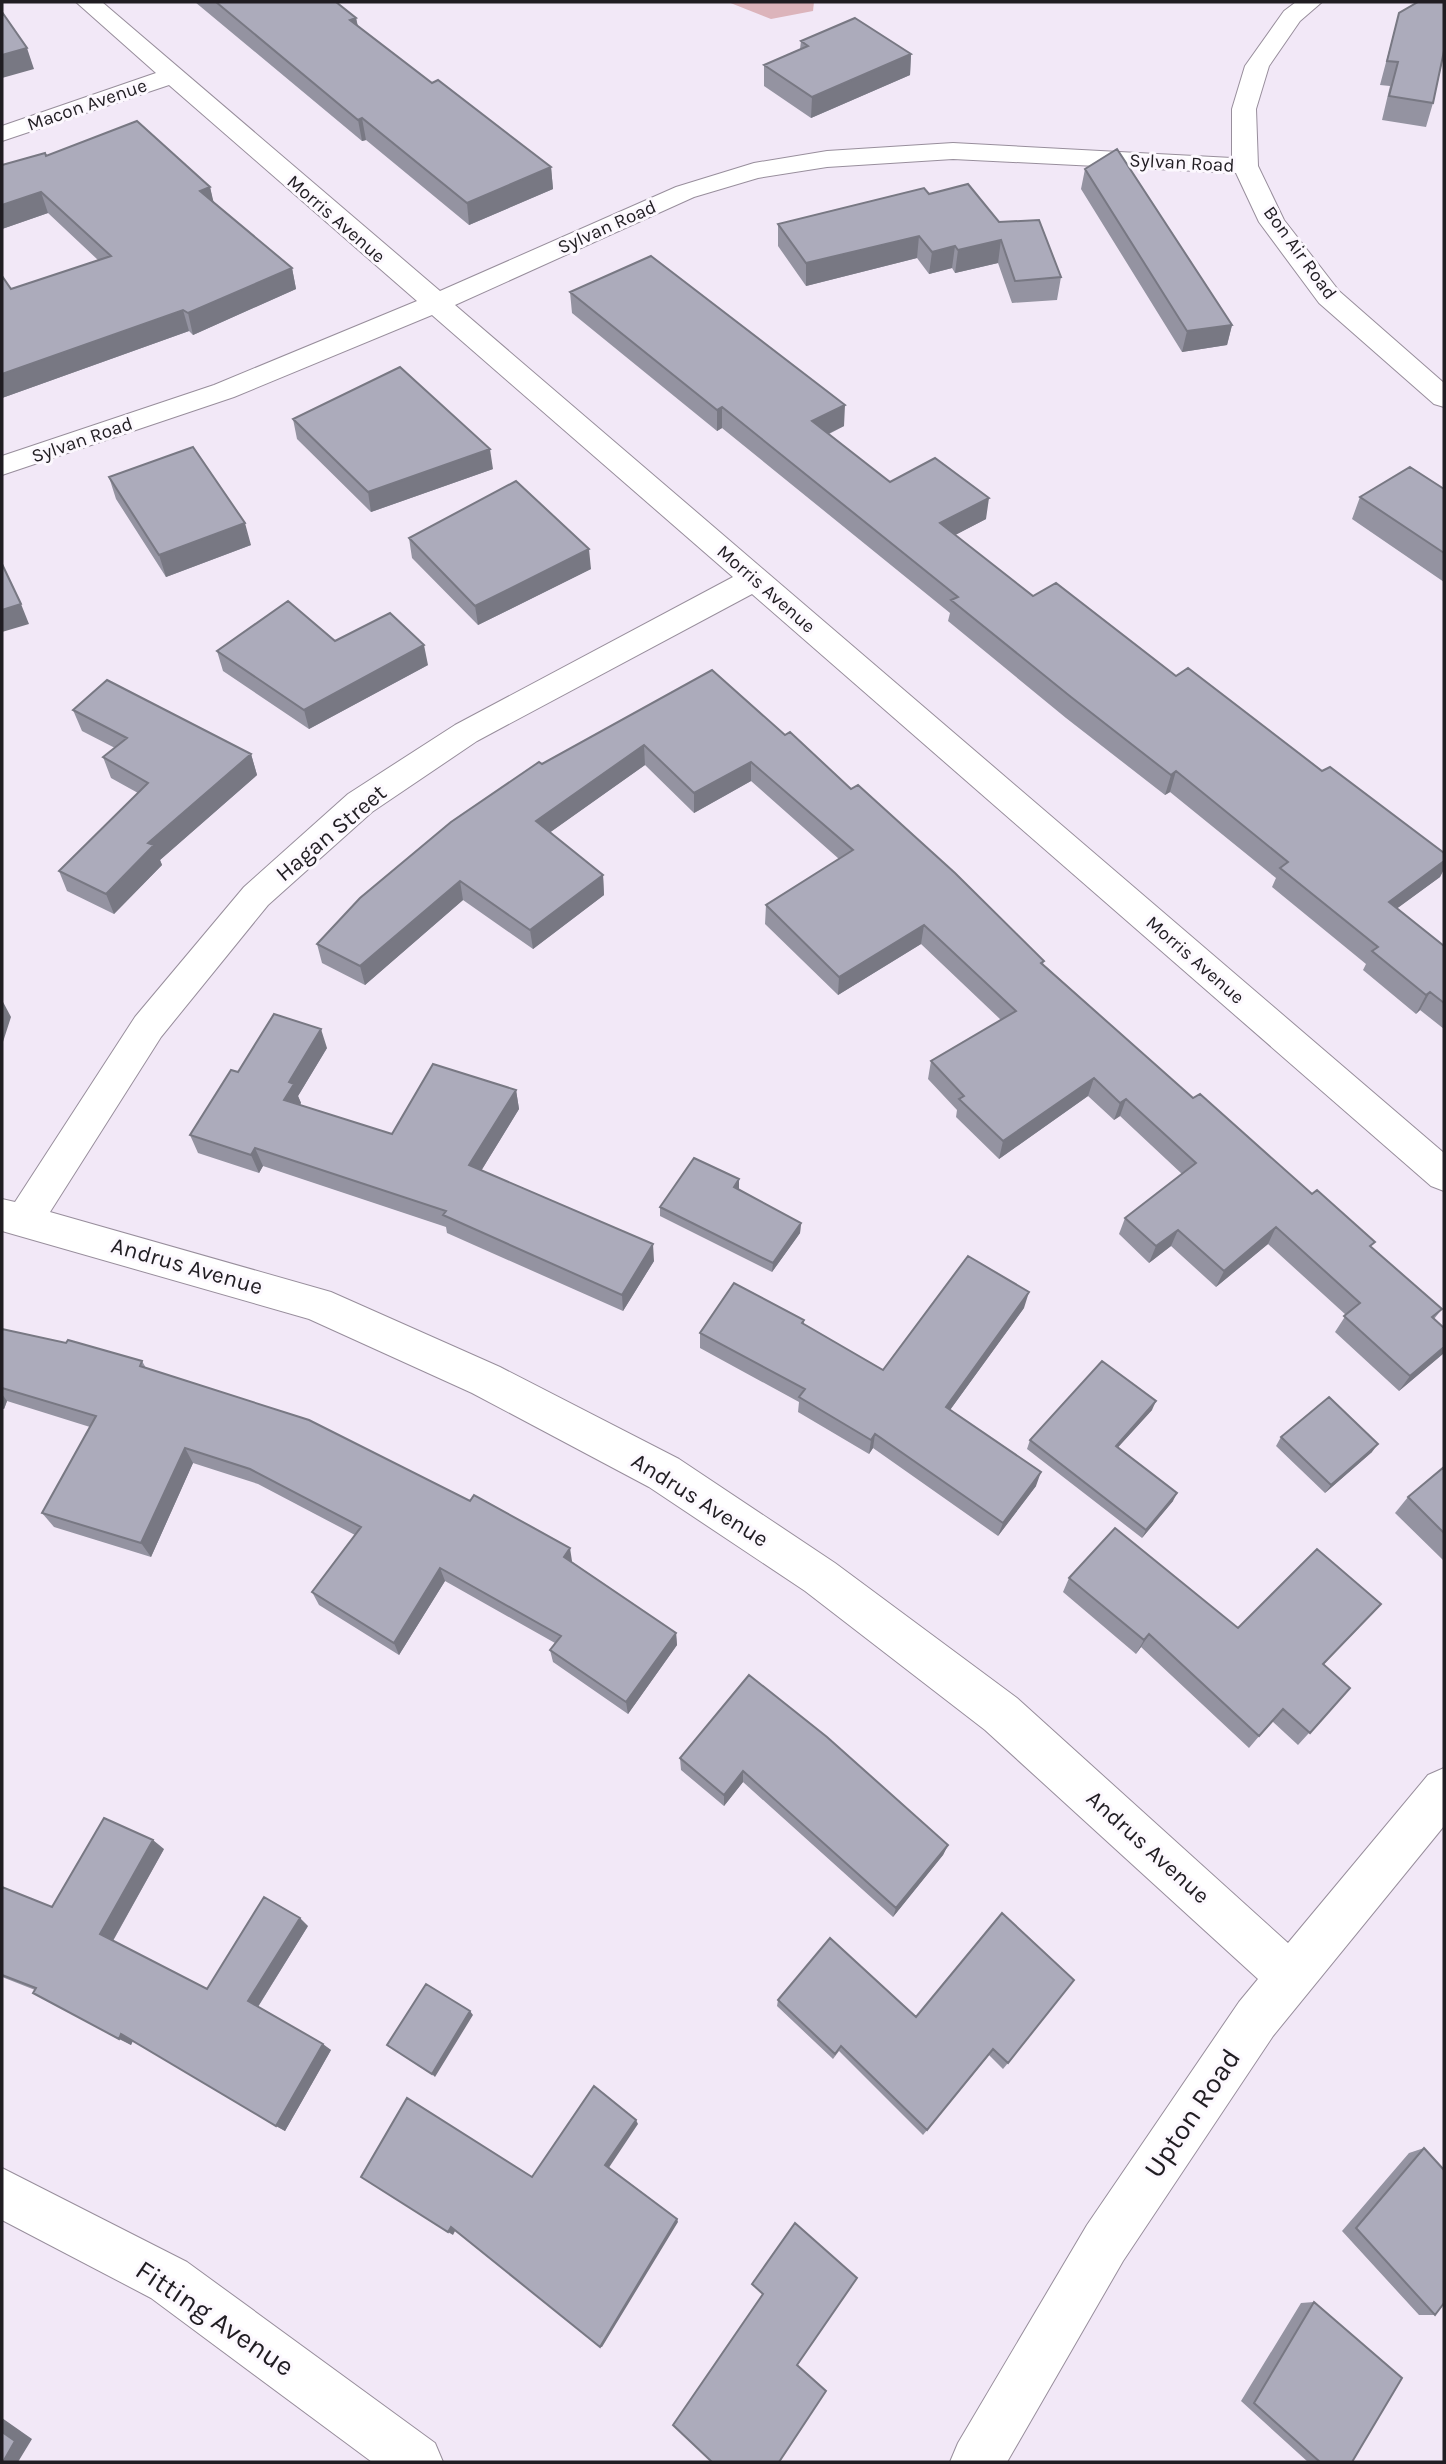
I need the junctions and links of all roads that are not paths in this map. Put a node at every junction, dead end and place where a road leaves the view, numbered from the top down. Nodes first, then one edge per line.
1 (88, 2) edge
2 (1310, 2) edge
3 (171, 76) junction
4 (2, 134) edge
5 (1245, 166) junction
6 (434, 304) junction
7 (1444, 398) edge
8 (2, 466) edge
9 (755, 579) junction
10 (1444, 1175) edge
11 (13, 1217) edge
12 (1444, 1791) edge
13 (1290, 1976) junction
14 (2, 2193) edge
15 (416, 2462) edge
16 (977, 2462) edge

1 - 3 street, Morris Avenue
2 - 5 street, Bon Air Road
3 - 4 street, Macon Avenue
3 - 6 street, Morris Avenue
5 - 6 street, Sylvan Road
5 - 7 street, Bon Air Road
6 - 8 street, Sylvan Road
6 - 9 street, Morris Avenue
9 - 10 street, Morris Avenue
9 - 11 street, Hagan Street
11 - 13 street, Andrus Avenue
12 - 13 street, Upton Road
13 - 16 street, Upton Road
14 - 15 street, Fitting Avenue

